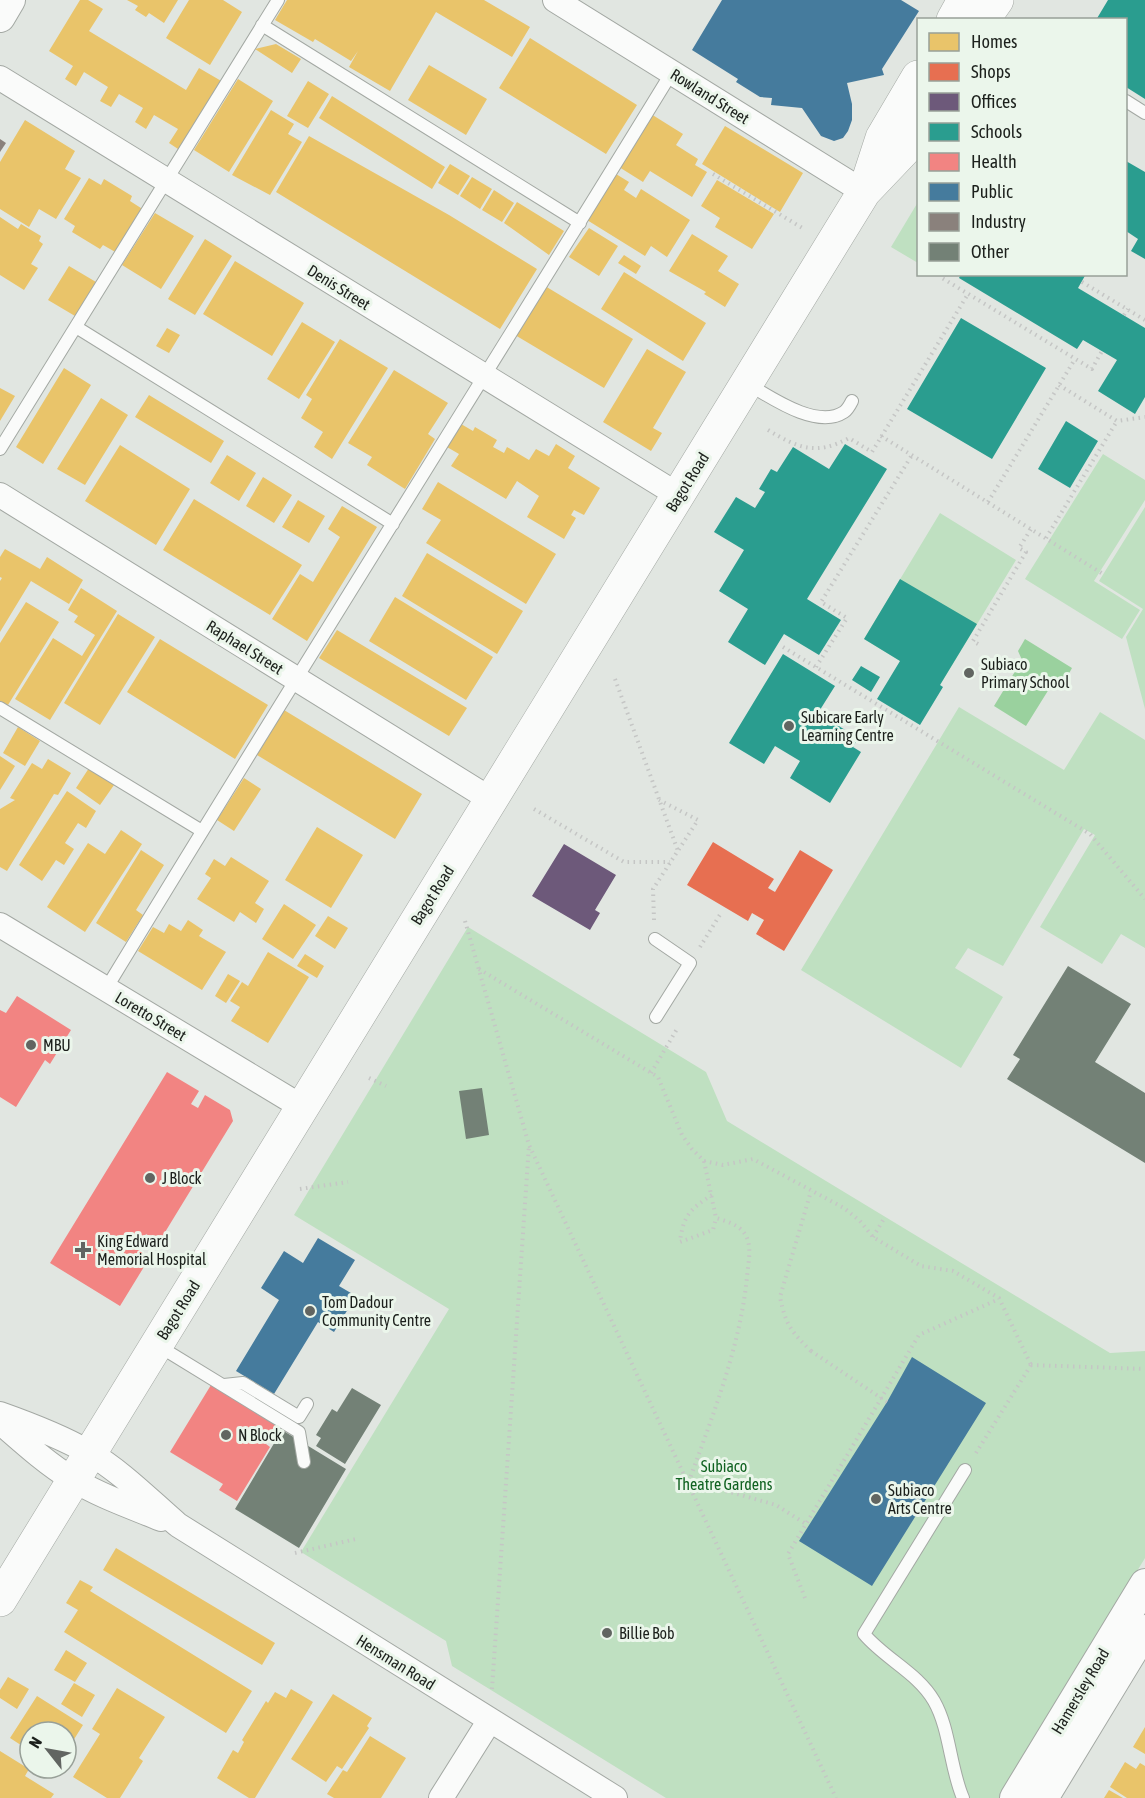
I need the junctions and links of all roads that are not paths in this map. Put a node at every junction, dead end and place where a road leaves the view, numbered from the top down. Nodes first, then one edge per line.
1 (10, 0) edge
2 (278, 0) edge
3 (555, 0) edge
4 (984, 11) edge
5 (0, 17) edge
6 (960, 18) edge
7 (262, 25) junction
8 (672, 72) junction
9 (0, 78) edge
10 (917, 79) edge
11 (1127, 102) edge
12 (1145, 113) edge
13 (917, 127) edge
14 (166, 180) junction
15 (864, 192) junction
16 (580, 223) junction
17 (76, 327) junction
18 (485, 376) junction
19 (748, 384) junction
20 (852, 401) dead end
21 (0, 449) edge
22 (0, 495) edge
23 (678, 495) junction
24 (393, 524) junction
25 (295, 678) junction
26 (0, 708) edge
27 (490, 799) junction
28 (202, 831) junction
29 (0, 925) edge
30 (655, 939) road end
31 (106, 989) junction
32 (656, 1017) dead end
33 (302, 1107) junction
34 (156, 1344) junction
35 (224, 1385) junction
36 (307, 1404) dead end
37 (0, 1414) edge
38 (0, 1422) edge
39 (304, 1462) dead end
40 (82, 1467) junction
41 (965, 1470) road end
42 (1145, 1584) edge
43 (0, 1600) edge
44 (1145, 1630) edge
45 (490, 1720) junction
46 (441, 1798) edge
47 (615, 1798) edge
48 (963, 1798) edge
49 (1015, 1798) edge
50 (1043, 1798) edge

1 - 5 street
2 - 7 lane
3 - 8 street, Rowland Street
4 - 6 main road
7 - 14 lane
7 - 16 lane
8 - 15 street, Rowland Street
8 - 16 lane
9 - 14 street, Denis Street
10 - 15 main road, Bagot Road
11 - 12 lane
13 - 15 main road, Bagot Road
14 - 17 lane
14 - 18 street, Denis Street
15 - 19 main road, Bagot Road
16 - 18 lane
17 - 21 lane
17 - 24 lane
18 - 23 street, Denis Street
18 - 24 lane
19 - 20 lane
19 - 23 main road, Bagot Road
22 - 25 street, Raphael Street
23 - 27 main road, Bagot Road
24 - 25 lane
25 - 27 street, Raphael Street
25 - 28 lane
26 - 28 lane
27 - 33 main road, Bagot Road
28 - 31 lane
29 - 31 street, Loretto Street
30 - 32 lane
31 - 33 street, Loretto Street
33 - 34 main road, Bagot Road
34 - 35 lane
34 - 40 main road, Bagot Road
35 - 36 lane
35 - 39 lane
37 - 40 street, Hensman Road
38 - 40 street, Hensman Road
40 - 43 main road, Bagot Road
40 - 45 street, Hensman Road
41 - 48 lane
42 - 49 street, Hamersley Road
44 - 50 street, Hamersley Road
45 - 46 street
45 - 47 street, Hensman Road

